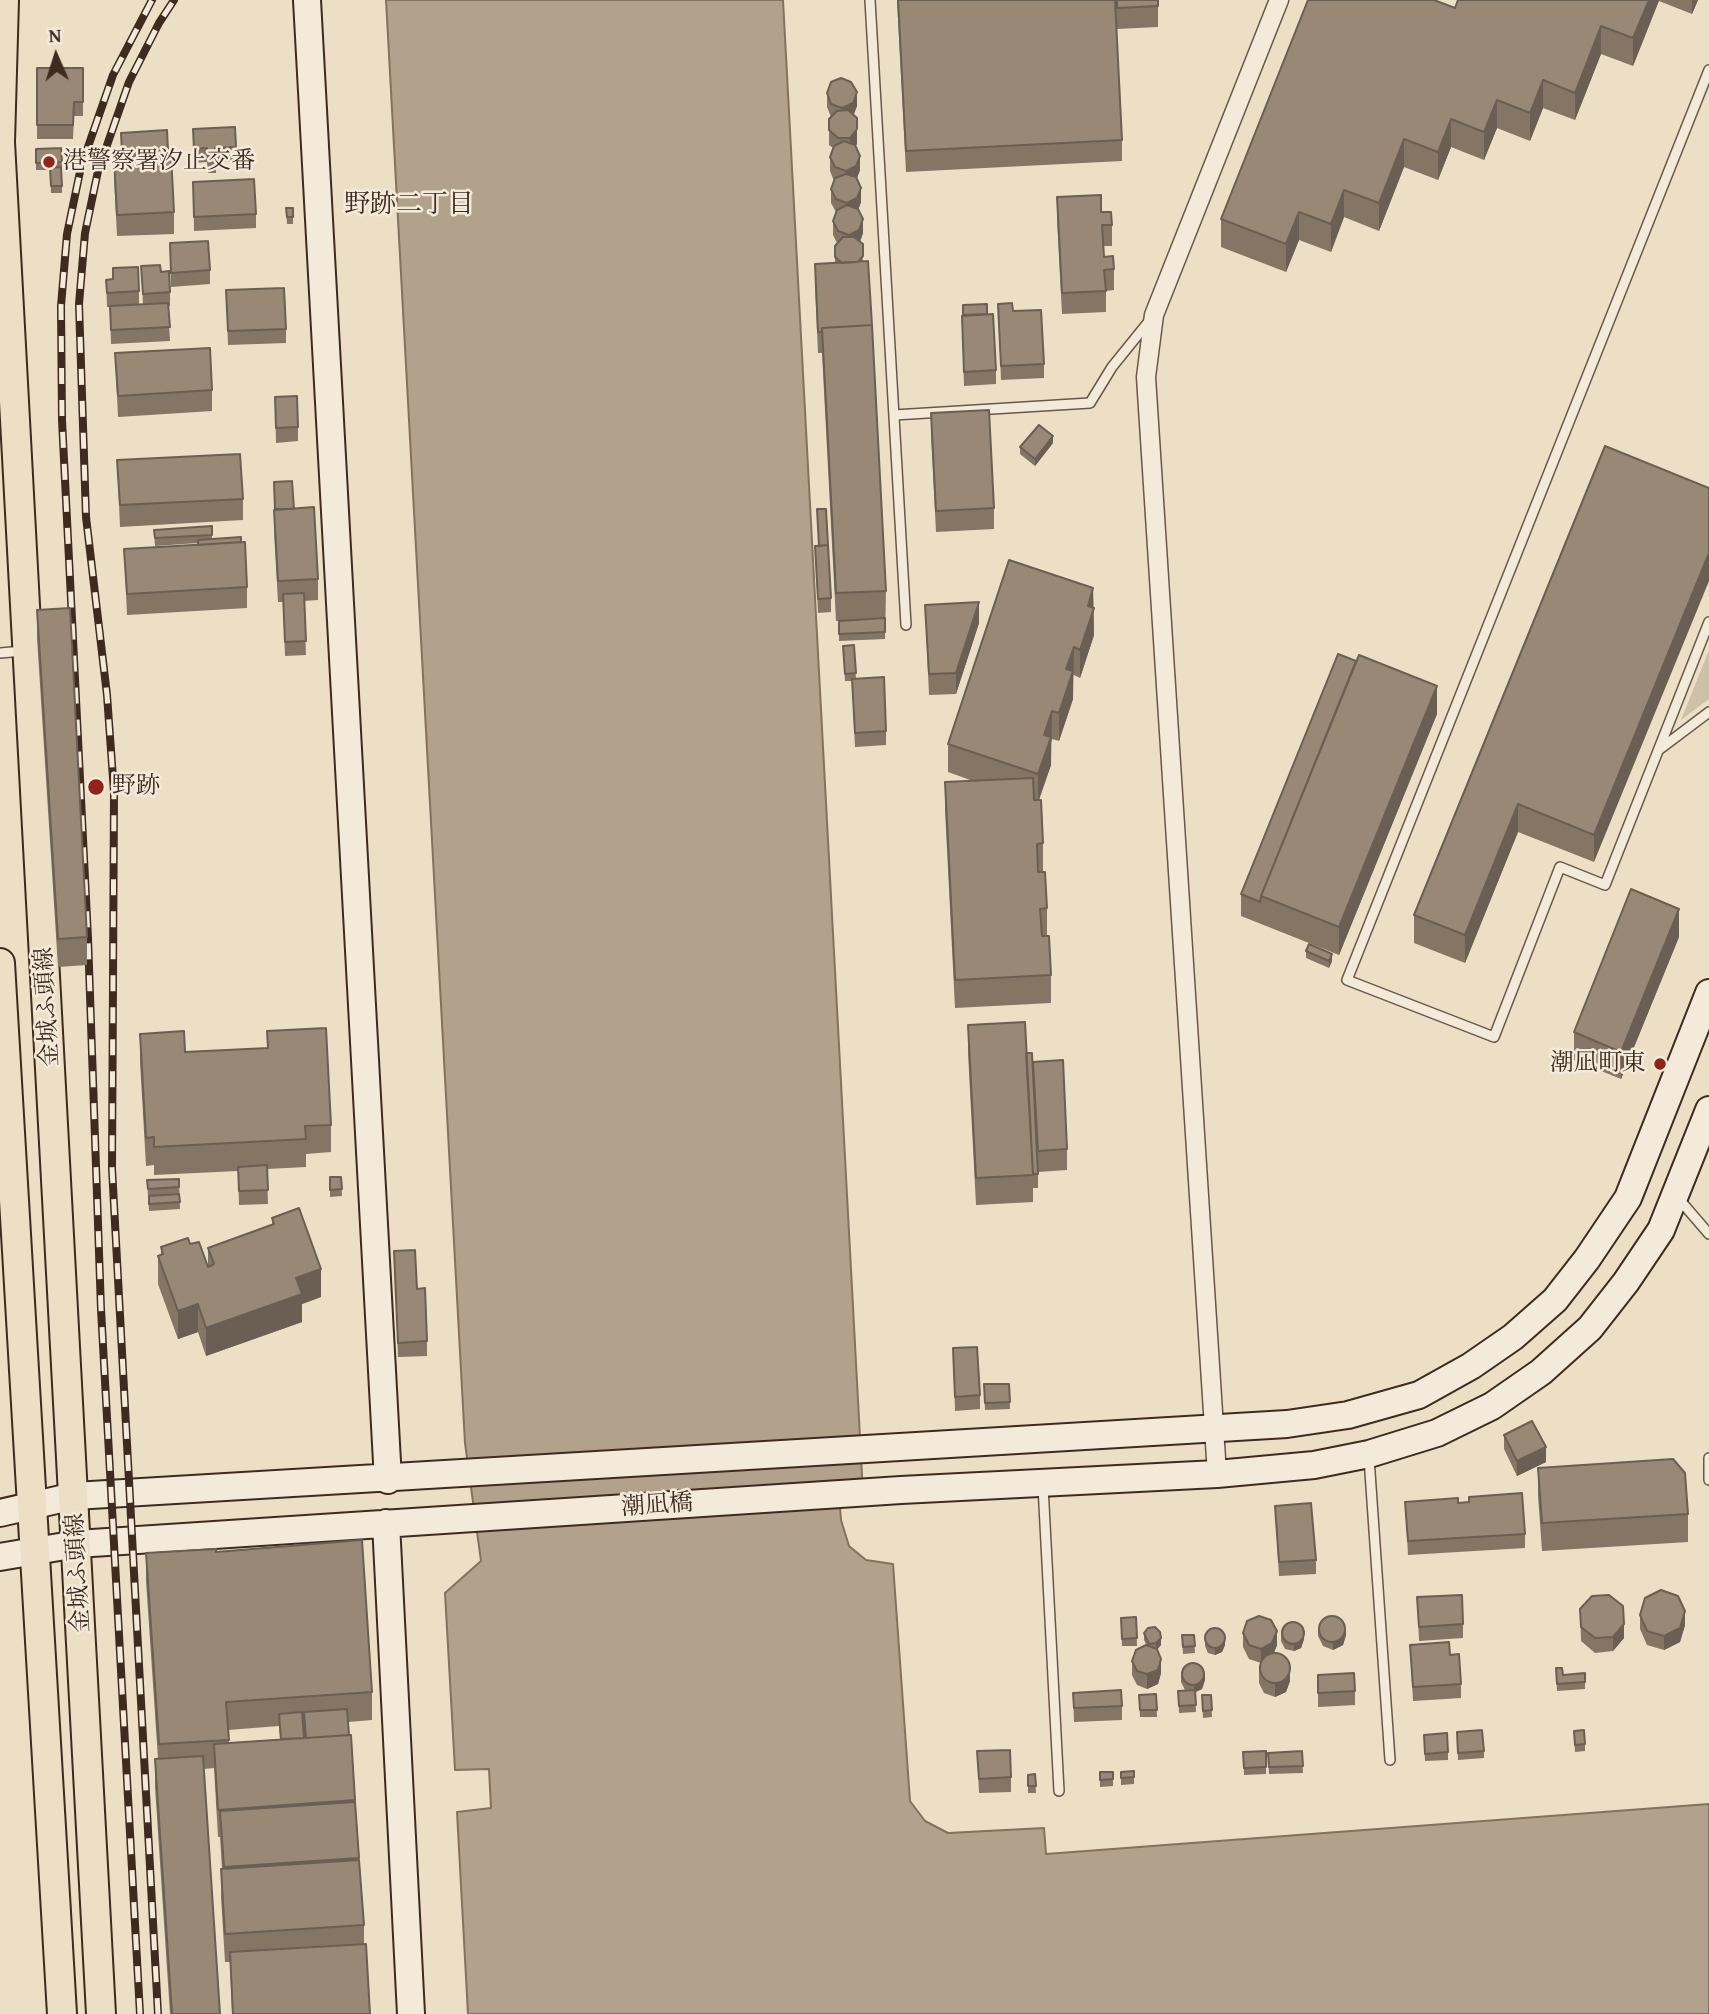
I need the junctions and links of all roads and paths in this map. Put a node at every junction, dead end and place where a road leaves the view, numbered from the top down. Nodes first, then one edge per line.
1 (4, 0) edge
2 (307, 0) edge
3 (870, 0) edge
4 (1279, 0) edge
5 (1709, 70) edge
6 (0, 142) edge
7 (1154, 315) junction
8 (894, 415) junction
9 (1709, 622) edge
10 (906, 625) dead end
11 (28, 651) junction
12 (0, 653) edge
13 (1709, 712) edge
14 (1658, 750) junction
15 (0, 963) edge
16 (0, 975) edge
17 (1709, 993) edge
18 (1709, 1110) edge
19 (1674, 1194) junction
20 (1709, 1234) edge
21 (1213, 1428) junction
22 (1368, 1454) junction
23 (1709, 1458) edge
24 (1217, 1474) junction
25 (401, 1479) junction
26 (1709, 1480) edge
27 (1043, 1483) junction
28 (75, 1496) junction
29 (32, 1506) junction
30 (0, 1513) edge
31 (386, 1523) junction
32 (77, 1544) junction
33 (34, 1551) junction
34 (0, 1557) edge
35 (1390, 1760) dead end
36 (1059, 1791) dead end
37 (62, 2014) edge
38 (101, 2014) edge
39 (411, 2014) edge

1 - 6 main road, 金城ふ頭線
2 - 25 street
3 - 8 lane
4 - 7 street
5 - 14 lane
6 - 11 main road, 金城ふ頭線
7 - 8 lane
7 - 21 street
8 - 10 lane
9 - 14 lane
11 - 12 lane
11 - 28 main road, 金城ふ頭線
13 - 14 lane
15 - 16 main road, 金城ふ頭線
16 - 29 main road, 金城ふ頭線
17 - 21 street, 潮凪橋
18 - 19 street, 潮凪橋
19 - 20 lane
19 - 22 street, 潮凪橋
21 - 24 street
21 - 25 street, 潮凪橋
22 - 24 street, 潮凪橋
22 - 35 lane
23 - 26 lane
24 - 27 street, 潮凪橋
25 - 28 street, 潮凪橋
27 - 31 street, 潮凪橋
27 - 36 lane
28 - 29 street, 潮凪橋
28 - 32 main road, 金城ふ頭線
29 - 30 street, 潮凪橋
29 - 33 main road, 金城ふ頭線
31 - 32 street, 潮凪橋
31 - 39 street
32 - 33 street, 潮凪橋
32 - 38 main road, 金城ふ頭線
33 - 34 street, 潮凪橋
33 - 37 main road, 金城ふ頭線

